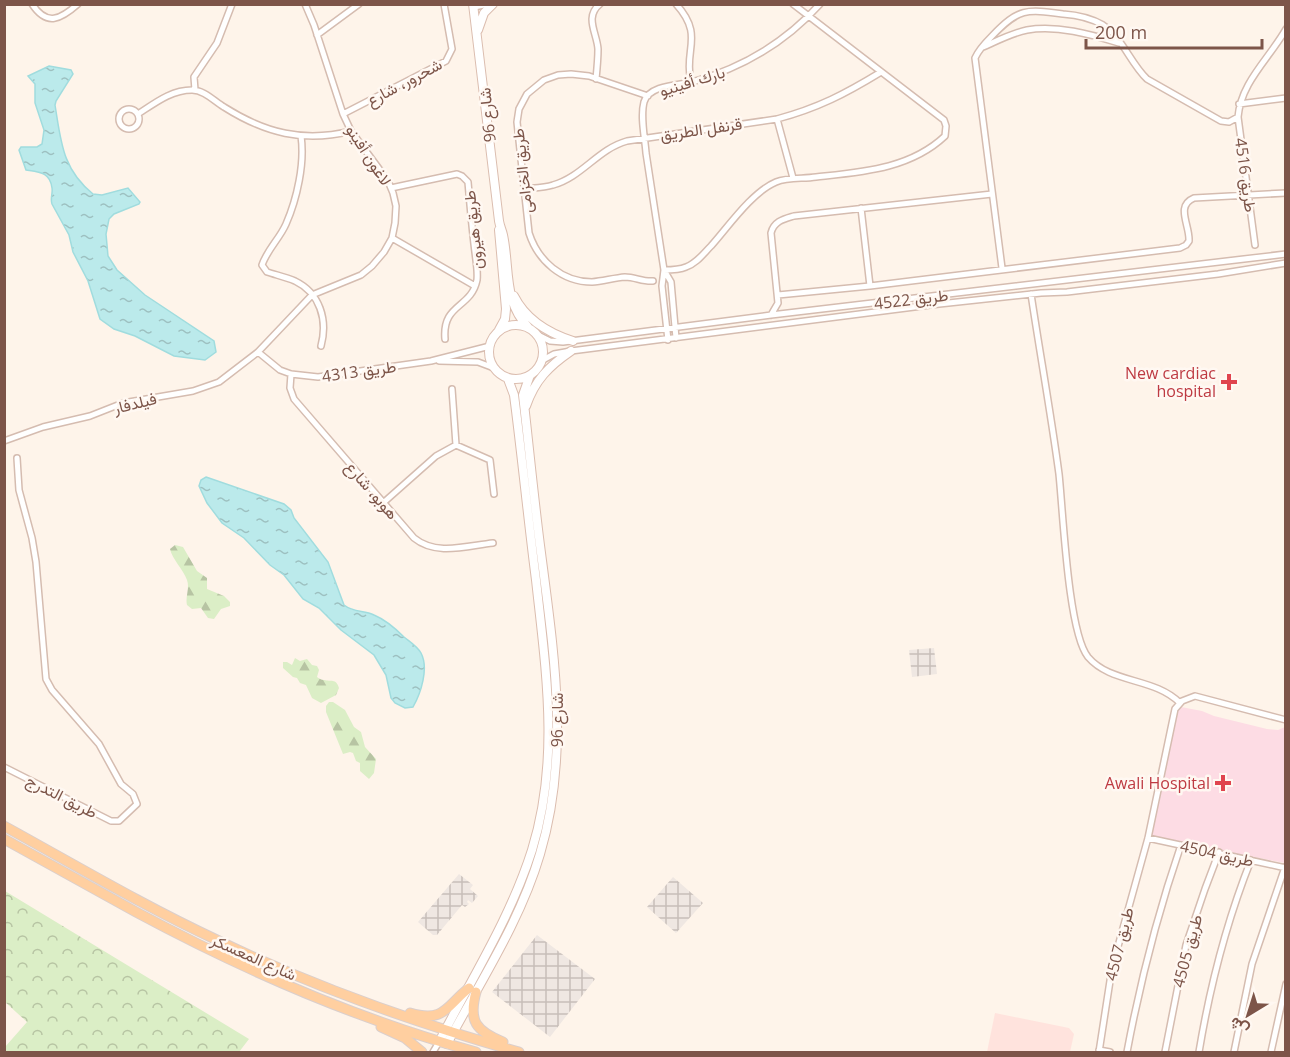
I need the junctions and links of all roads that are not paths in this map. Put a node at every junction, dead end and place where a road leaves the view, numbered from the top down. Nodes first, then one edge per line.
1 (32, 4) edge
2 (78, 4) edge
3 (232, 4) edge
4 (305, 4) edge
5 (359, 4) edge
6 (444, 4) edge
7 (491, 4) edge
8 (600, 4) edge
9 (676, 4) edge
10 (793, 4) edge
11 (820, 4) edge
12 (474, 6) edge
13 (808, 17) junction
14 (1286, 29) edge
15 (478, 32) junction
16 (317, 35) junction
17 (1120, 44) junction
18 (981, 48) junction
19 (881, 72) junction
20 (596, 79) junction
21 (691, 82) junction
22 (195, 90) junction
23 (648, 96) junction
24 (1286, 98) edge
25 (1239, 104) junction
26 (138, 114) dead end
27 (343, 114) junction
28 (1238, 117) junction
29 (777, 119) junction
30 (351, 131) junction
31 (301, 136) junction
32 (644, 137) junction
33 (793, 178) junction
34 (392, 188) junction
35 (524, 189) junction
36 (1286, 193) edge
37 (992, 194) junction
38 (1249, 195) junction
39 (861, 208) junction
40 (500, 226) junction
41 (392, 238) junction
42 (1255, 245) dead end
43 (1286, 254) edge
44 (1286, 263) edge
45 (1002, 268) junction
46 (664, 270) junction
47 (653, 281) dead end
48 (671, 285) junction
49 (870, 285) junction
50 (475, 286) junction
51 (662, 286) junction
52 (510, 288) junction
53 (1031, 294) junction
54 (312, 295) junction
55 (778, 295) junction
56 (778, 303) junction
57 (788, 313) junction
58 (771, 315) junction
59 (528, 327) junction
60 (675, 328) junction
61 (666, 329) junction
62 (499, 331) junction
63 (538, 335) junction
64 (676, 338) junction
65 (445, 339) dead end
66 (573, 340) junction
67 (668, 340) junction
68 (321, 346) dead end
69 (490, 346) junction
70 (571, 351) junction
71 (258, 352) junction
72 (431, 361) junction
73 (541, 362) junction
74 (494, 368) junction
75 (291, 375) junction
76 (530, 375) junction
77 (508, 379) junction
78 (452, 389) dead end
79 (525, 411) junction
80 (4, 441) edge
81 (456, 445) junction
82 (16, 458) dead end
83 (494, 494) dead end
84 (383, 503) junction
85 (493, 543) dead end
86 (1180, 703) junction
87 (1286, 720) edge
88 (4, 767) edge
89 (4, 826) edge
90 (1148, 838) junction
91 (4, 839) edge
92 (1181, 845) junction
93 (1219, 852) junction
94 (1251, 860) junction
95 (1285, 868) edge
96 (1286, 984) edge
97 (473, 990) junction
98 (378, 1008) junction
99 (354, 1011) junction
100 (449, 1032) junction
101 (443, 1046) edge
102 (1099, 1051) edge
103 (422, 1053) edge
104 (433, 1053) edge
105 (476, 1053) edge
106 (519, 1053) edge
107 (527, 1053) edge
108 (1110, 1053) edge
109 (1127, 1053) edge
110 (1165, 1053) edge
111 (1199, 1053) edge
112 (1234, 1053) edge
113 (1271, 1053) edge

1 - 2 street
3 - 22 street
4 - 16 street, لاغون أفينو
5 - 16 street
6 - 27 street, شحرور، شارع
7 - 12 street
7 - 15 street
8 - 20 street
9 - 21 street
10 - 13 street
11 - 13 street, بارك أفينيو
12 - 15 street, شارع 96
13 - 19 street
13 - 21 street, بارك أفينيو
14 - 25 street
15 - 40 street, شارع 96
16 - 27 street, لاغون أفينو
17 - 18 street
17 - 18 street
17 - 28 street
18 - 37 street
19 - 29 street, قرنفل الطريق
19 - 33 street
20 - 23 street, طريق الخزامى
20 - 35 street, طريق الخزامى
21 - 23 street, بارك أفينيو
22 - 26 street
22 - 31 street
23 - 32 street, بارك أفينيو
24 - 25 street
25 - 28 street, طريق 4516
27 - 30 street, لاغون أفينو
28 - 38 street, طريق 4516
29 - 32 street, قرنفل الطريق
29 - 33 street
30 - 31 street
30 - 34 street, لاغون أفينو
31 - 54 street
32 - 35 street, قرنفل الطريق
32 - 46 street, بارك أفينيو
33 - 46 street
34 - 41 street, لاغون أفينو
34 - 50 street, طريق هيرون
35 - 47 street, طريق الخزامى
36 - 38 street
37 - 39 street
37 - 45 street
38 - 42 street, طريق 4516
38 - 45 street
39 - 49 street, طريق 4522
39 - 55 street
40 - 52 street, شارع 96
40 - 62 street, شارع 96
41 - 50 street, طريق هيرون
41 - 54 street, لاغون أفينو
43 - 57 street, طريق 4522
44 - 53 street, طريق 4522
45 - 49 street
46 - 48 street, بارك أفينيو
46 - 51 street, بارك أفينيو
48 - 51 street
48 - 60 street, بارك أفينيو
49 - 55 street
50 - 65 street, طريق هيرون
51 - 61 street, بارك أفينيو
52 - 59 street, شارع 96
52 - 66 street
53 - 64 street, طريق 4522
53 - 86 street
54 - 68 street
54 - 71 street, لاغون أفينو
55 - 56 street
56 - 57 street
56 - 58 street
57 - 58 street, طريق 4522
58 - 60 street, طريق 4522
59 - 62 street
59 - 63 street
60 - 61 street, طريق 4522
60 - 64 street, بارك أفينيو
61 - 66 street, طريق 4522
61 - 67 street, بارك أفينيو
62 - 69 street
63 - 66 street, طريق 4522
63 - 73 street
64 - 67 street, طريق 4522
67 - 70 street, طريق 4522
69 - 72 street, طريق 4313
69 - 74 street
70 - 73 street, طريق 4522
70 - 79 street
71 - 75 street, طريق 4313
71 - 80 street, فيلدفار
72 - 74 street, طريق 4313
72 - 75 street, طريق 4313
73 - 76 street
74 - 77 street
75 - 84 street, هوبو، شارع
76 - 77 street
76 - 79 street, شارع 96
77 - 97 street, شارع 96
78 - 81 street
79 - 97 street, شارع 96
81 - 83 street
81 - 84 street
82 - 88 street, طريق التدرج
84 - 85 street, هوبو، شارع
86 - 87 street
86 - 90 street, طريق 4507
89 - 98 main road, شارع المعسكر
90 - 92 street, طريق 4504
90 - 102 street, طريق 4507
91 - 99 main road, شارع المعسكر
92 - 93 street, طريق 4504
92 - 109 street
93 - 94 street, طريق 4504
93 - 110 street, طريق 4505
94 - 95 street, طريق 4504
94 - 111 street
95 - 112 street
96 - 113 street
97 - 98 main road
97 - 100 street, شارع 96
97 - 107 main road
98 - 100 main road, شارع المعسكر
99 - 101 main road, شارع المعسكر
99 - 103 main road
100 - 101 street, شارع 96
100 - 106 main road, شارع المعسكر
101 - 104 street
101 - 105 main road, شارع المعسكر
102 - 108 street

